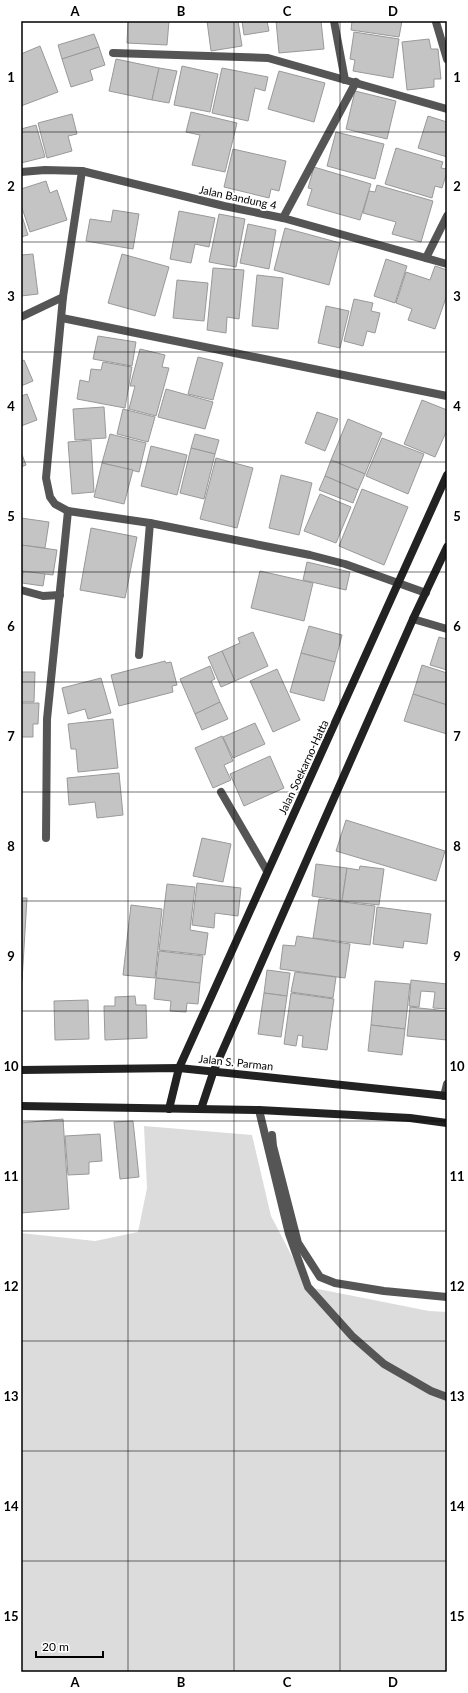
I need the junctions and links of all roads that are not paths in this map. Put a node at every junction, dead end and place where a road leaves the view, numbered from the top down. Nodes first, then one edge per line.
1 (334, 21) edge
2 (436, 22) dead end
3 (113, 53) dead end
4 (447, 59) edge
5 (345, 80) junction
6 (356, 82) junction
7 (447, 110) edge
8 (82, 171) junction
9 (21, 172) edge
10 (447, 216) edge
11 (283, 218) junction
12 (426, 258) junction
13 (447, 264) edge
14 (63, 297) junction
15 (21, 317) edge
16 (62, 318) junction
17 (447, 396) edge
18 (447, 475) edge
19 (68, 511) junction
20 (150, 523) junction
21 (447, 547) edge
22 (400, 582) junction
23 (21, 590) edge
24 (426, 593) junction
25 (60, 596) junction
26 (413, 619) junction
27 (447, 629) edge
28 (139, 655) dead end
29 (221, 792) dead end
30 (46, 838) dead end
31 (267, 871) junction
32 (179, 1068) junction
33 (21, 1070) edge
34 (214, 1070) junction
35 (447, 1084) edge
36 (446, 1096) edge
37 (21, 1106) edge
38 (169, 1109) junction
39 (201, 1109) junction
40 (260, 1110) junction
41 (447, 1123) edge
42 (272, 1135) dead end
43 (447, 1297) edge
44 (447, 1397) edge

1 - 5 street
2 - 4 street
3 - 5 street
5 - 6 street
6 - 7 street
6 - 11 street
8 - 9 street, Jalan Bandung 4
8 - 11 street, Jalan Bandung 4
8 - 14 street
10 - 12 street
11 - 12 street, Jalan Bandung 4
12 - 13 street, Jalan Bandung 4
14 - 15 street
14 - 16 street
16 - 17 street
16 - 19 street
18 - 22 main road, Jalan Soekarno-Hatta
19 - 20 street
19 - 25 street
20 - 22 street
20 - 28 street
21 - 24 main road
22 - 24 street
22 - 31 main road, Jalan Soekarno-Hatta
23 - 25 street
24 - 26 main road
25 - 30 street
26 - 27 street
26 - 34 main road
29 - 31 street
31 - 32 main road, Jalan Soekarno-Hatta
32 - 33 main road, Jalan S. Parman
32 - 34 main road, Jalan S. Parman
32 - 38 main road, Jalan Soekarno-Hatta
34 - 36 main road, Jalan S. Parman
34 - 39 main road
35 - 36 street
37 - 38 main road
38 - 39 main road
39 - 40 main road
40 - 41 main road
40 - 44 street
42 - 43 street

